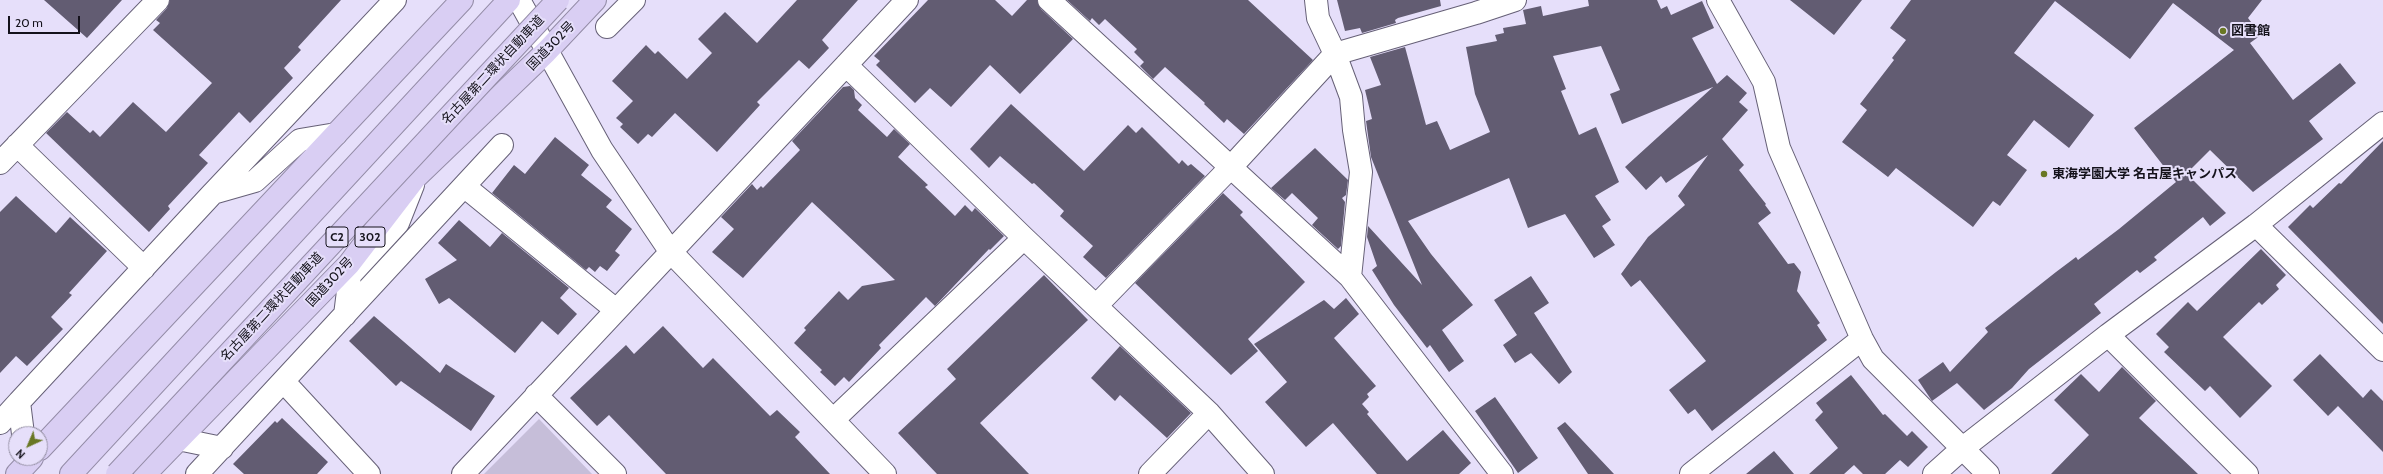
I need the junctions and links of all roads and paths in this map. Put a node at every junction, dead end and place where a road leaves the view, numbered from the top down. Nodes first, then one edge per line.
1 (158, 0) edge
2 (395, 0) edge
3 (462, 0) edge
4 (509, 0) edge
5 (519, 0) edge
6 (558, 0) edge
7 (595, 0) edge
8 (634, 0) edge
9 (907, 0) edge
10 (1049, 0) edge
11 (1299, 0) edge
12 (1515, 0) edge
13 (1718, 0) edge
14 (1474, 7) edge
15 (1317, 9) edge
16 (607, 27) dead end
17 (546, 52) junction
18 (1335, 54) junction
19 (846, 65) junction
20 (2383, 123) edge
21 (336, 134) junction
22 (502, 145) dead end
23 (17, 146) junction
24 (0, 164) edge
25 (1230, 167) junction
26 (415, 178) junction
27 (464, 186) junction
28 (213, 193) junction
29 (2256, 224) junction
30 (1024, 238) junction
31 (670, 251) junction
32 (144, 268) junction
33 (1350, 276) junction
34 (1096, 306) junction
35 (616, 310) junction
36 (345, 315) junction
37 (2108, 335) junction
38 (1862, 339) junction
39 (2383, 350) edge
40 (284, 382) junction
41 (536, 395) junction
42 (19, 402) junction
43 (1209, 413) junction
44 (833, 420) junction
45 (0, 422) edge
46 (22, 426) edge
47 (178, 439) junction
48 (48, 440) edge
49 (222, 448) junction
50 (1963, 448) junction
51 (71, 474) edge
52 (117, 474) edge
53 (145, 474) edge
54 (197, 474) edge
55 (369, 474) edge
56 (463, 474) edge
57 (615, 474) edge
58 (885, 474) edge
59 (1150, 474) edge
60 (1263, 474) edge
61 (1502, 474) edge
62 (1691, 474) edge
63 (1934, 474) edge
64 (1988, 474) edge
65 (2247, 474) edge

1 - 23 street
2 - 28 street
3 - 21 highway
4 - 51 highway
5 - 17 street
6 - 52 highway, 名古屋第二環状自動車道 / C2, bridge
7 - 17 highway, 国道302号 / 302
8 - 16 street
9 - 19 street
10 - 25 street
11 - 15 street
12 - 14 street
13 - 38 street
14 - 18 street
15 - 18 street
17 - 26 highway, 国道302号 / 302
17 - 31 street
18 - 25 street
18 - 33 street
19 - 30 street
19 - 31 street
20 - 29 street
21 - 28 street
21 - 48 highway
22 - 27 street
23 - 24 street
23 - 32 street
25 - 33 street
25 - 34 street
26 - 36 street
26 - 47 highway, 国道302号 / 302
27 - 35 street
27 - 36 street
28 - 32 street
29 - 37 street
29 - 39 street
30 - 34 street
30 - 44 street
31 - 35 street
31 - 44 street
32 - 42 street
33 - 61 street
34 - 43 street
35 - 41 street
36 - 40 street
37 - 50 street
37 - 65 street
38 - 50 street
38 - 62 street
40 - 49 street
40 - 55 street
41 - 56 street
41 - 57 street
42 - 45 street
42 - 46 street
43 - 59 street
43 - 60 street
44 - 58 street
47 - 49 street
47 - 53 highway, 国道302号 / 302
49 - 54 street
50 - 63 street
50 - 64 street

